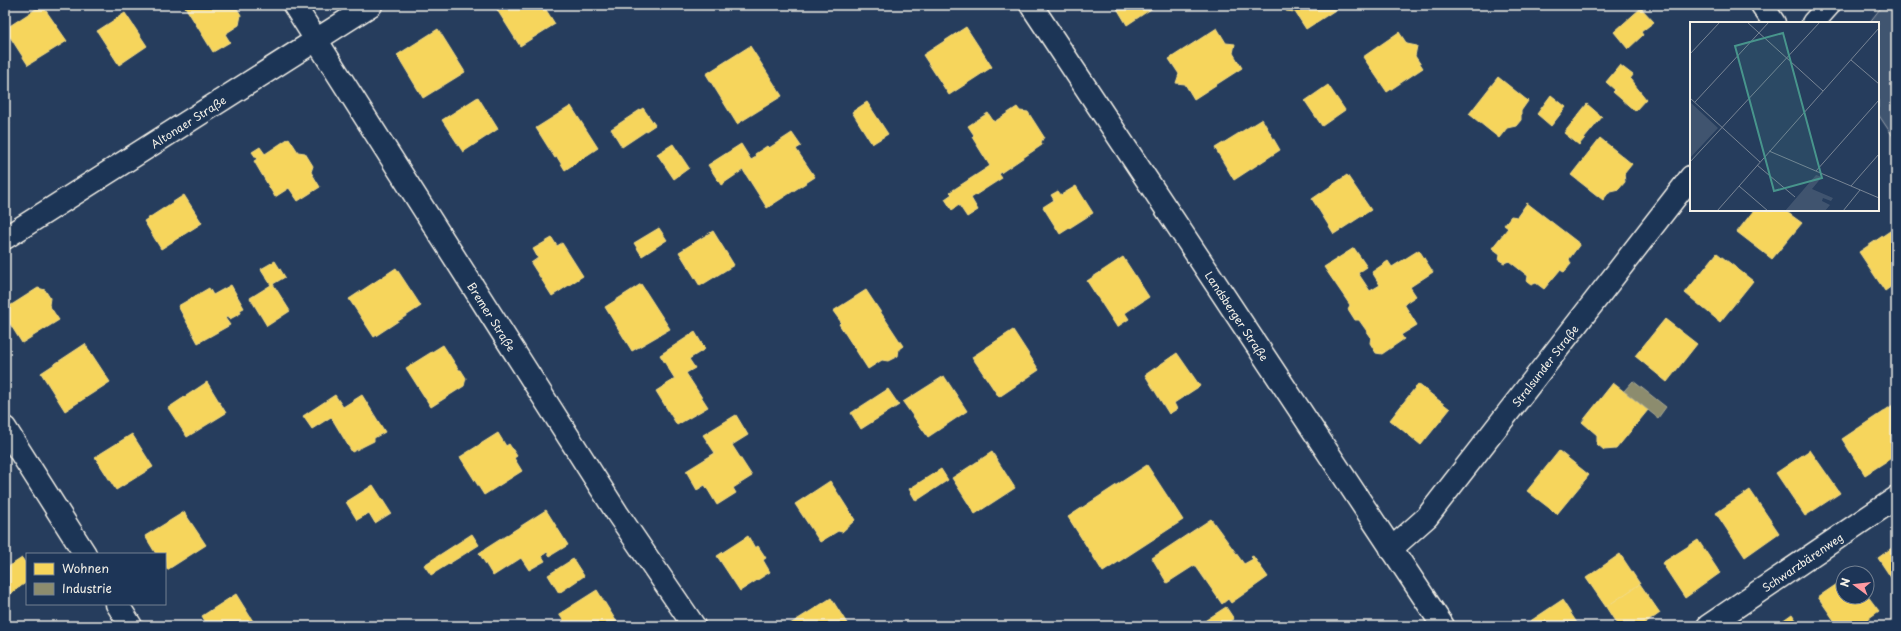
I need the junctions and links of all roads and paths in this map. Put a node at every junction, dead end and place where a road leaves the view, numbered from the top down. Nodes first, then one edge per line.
1 (294, 5) edge
2 (371, 5) edge
3 (1031, 5) edge
4 (1762, 5) edge
5 (1829, 5) edge
6 (1773, 22) edge
7 (1814, 22) edge
8 (316, 40) junction
9 (1690, 178) edge
10 (5, 238) edge
11 (5, 428) edge
12 (1896, 498) edge
13 (1391, 549) junction
14 (84, 553) edge
15 (118, 605) edge
16 (131, 626) edge
17 (694, 626) edge
18 (1443, 626) edge
19 (1708, 626) edge

1 - 8 street, Bremer Straße
2 - 8 street, Altonaer Straße
3 - 13 street, Landsberger Straße
4 - 6 street
5 - 7 street
8 - 10 street, Altonaer Straße
8 - 17 street, Bremer Straße
9 - 13 street, Stralsunder Straße
11 - 14 street
12 - 19 street, Schwarzbärenweg
13 - 18 street, Landsberger Straße
15 - 16 street

